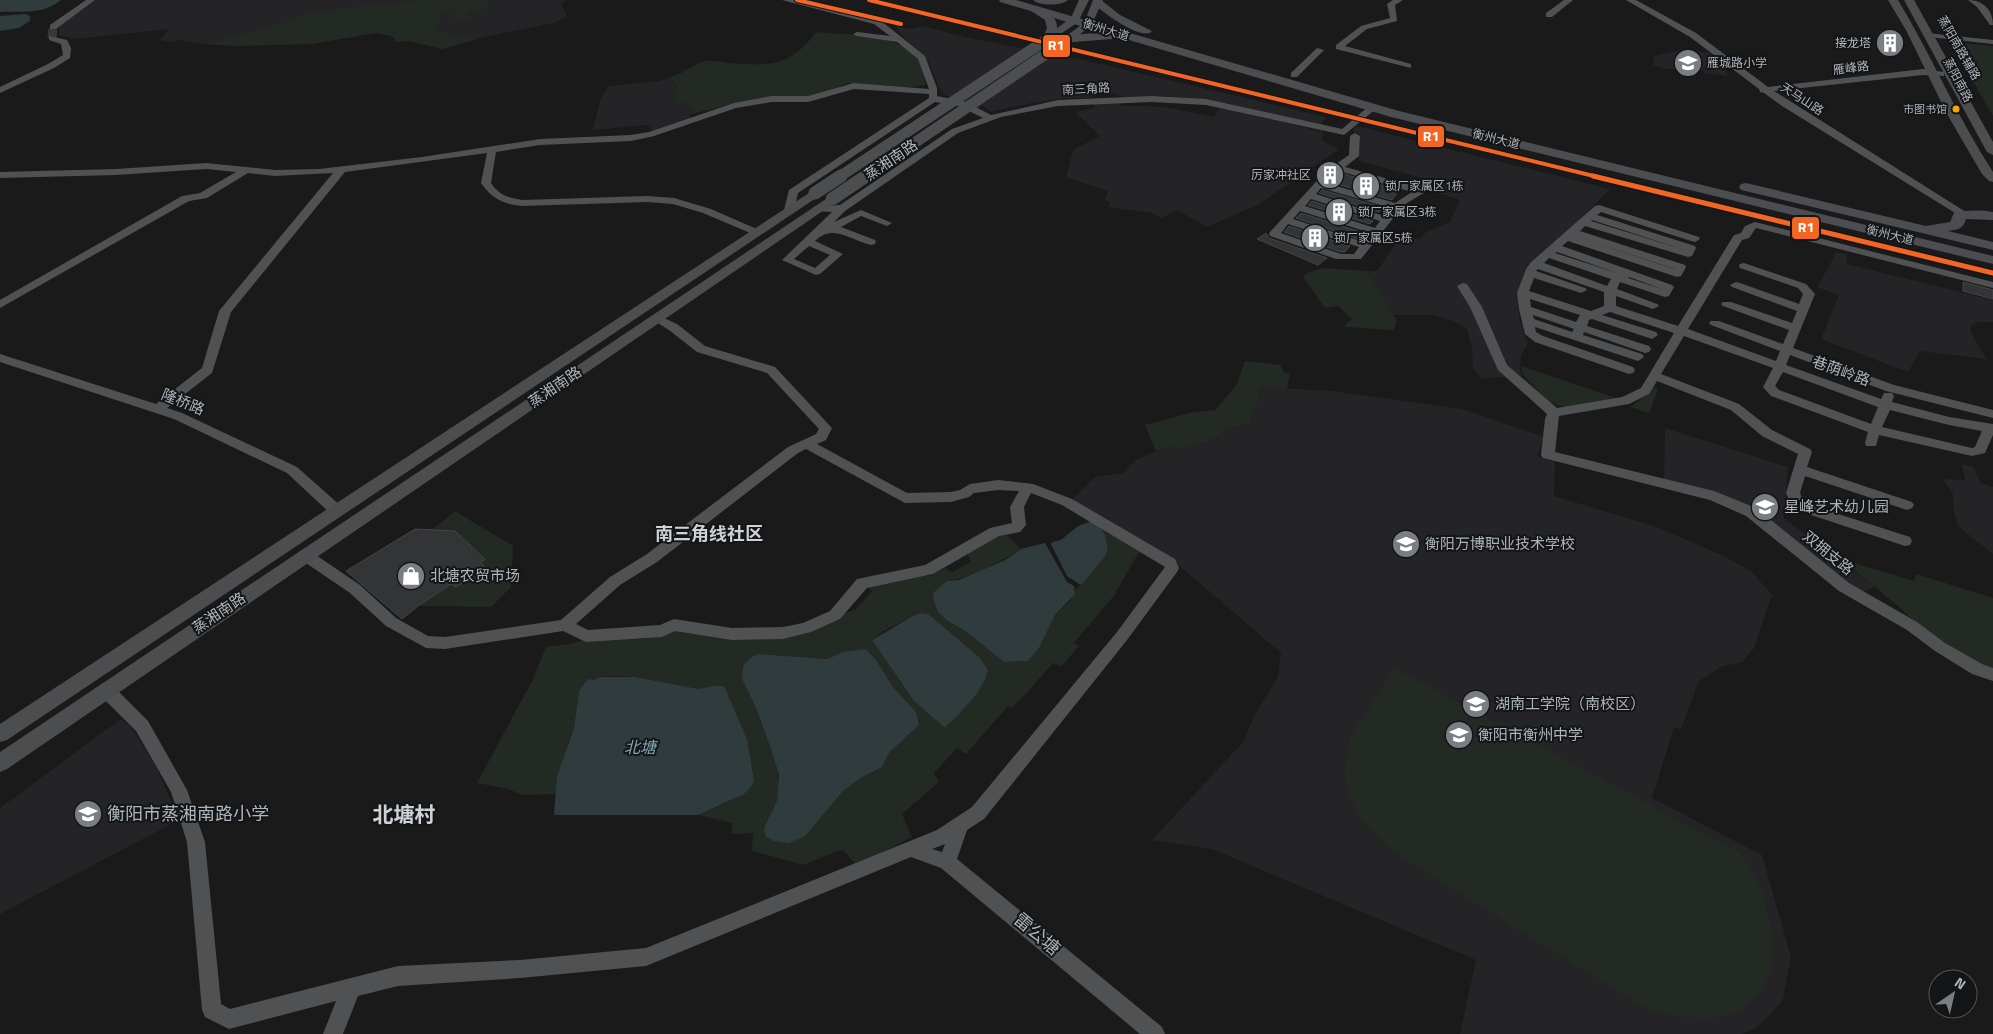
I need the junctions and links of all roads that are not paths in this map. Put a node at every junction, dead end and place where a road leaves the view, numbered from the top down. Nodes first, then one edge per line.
1 (90, 0) edge
2 (786, 0) edge
3 (1004, 0) edge
4 (1063, 0) edge
5 (1399, 0) edge
6 (1569, 0) edge
7 (1628, 0) edge
8 (1893, 0) edge
9 (1900, 0) edge
10 (1909, 0) edge
11 (1917, 0) edge
12 (1968, 0) edge
13 (1973, 0) edge
14 (1097, 1) edge
15 (1035, 2) edge
16 (1993, 3) edge
17 (1084, 14) edge
18 (1549, 15) dead end
19 (1993, 23) edge
20 (53, 27) dead end
21 (1104, 29) junction
22 (1146, 31) junction
23 (857, 34) dead end
24 (1934, 35) junction
25 (52, 38) dead end
26 (1049, 38) junction
27 (1118, 39) junction
28 (902, 41) junction
29 (1065, 41) junction
30 (1167, 42) junction
31 (1993, 42) edge
32 (1320, 50) dead end
33 (1199, 57) junction
34 (1408, 66) dead end
35 (1937, 74) junction
36 (1294, 75) junction
37 (0, 90) edge
38 (1765, 90) junction
39 (933, 95) junction
40 (1372, 108) junction
41 (989, 118) junction
42 (1993, 135) edge
43 (1355, 136) dead end
44 (492, 149) junction
45 (1993, 152) edge
46 (1336, 167) junction
47 (342, 169) junction
48 (246, 170) junction
49 (1993, 172) edge
50 (0, 175) edge
51 (1993, 179) edge
52 (1426, 180) dead end
53 (1320, 184) junction
54 (1729, 189) junction
55 (1420, 191) junction
56 (793, 192) junction
57 (815, 192) junction
58 (1309, 195) junction
59 (837, 204) junction
60 (1298, 207) junction
61 (1398, 207) junction
62 (789, 210) junction
63 (1961, 215) junction
64 (1993, 216) edge
65 (1587, 219) junction
66 (1286, 220) junction
67 (1388, 220) junction
68 (887, 223) dead end
69 (832, 227) junction
70 (1920, 228) junction
71 (819, 230) junction
72 (755, 232) junction
73 (1378, 232) junction
74 (1569, 234) junction
75 (1645, 237) joint
76 (1695, 239) dead end
77 (808, 242) dead end
78 (871, 242) dead end
79 (1367, 246) junction
80 (1993, 246) edge
81 (1550, 250) junction
82 (1637, 257) junction
83 (1993, 260) edge
84 (1744, 266) dead end
85 (1532, 269) junction
86 (1631, 274) junction
87 (1618, 278) junction
88 (1736, 285) dead end
89 (1992, 285) edge
90 (1463, 286) dead end
91 (1524, 290) junction
92 (1605, 304) junction
93 (1727, 304) dead end
94 (0, 305) edge
95 (1653, 306) dead end
96 (1803, 308) junction
97 (1526, 315) junction
98 (657, 318) junction
99 (1715, 323) dead end
100 (1795, 328) junction
101 (1681, 331) junction
102 (1578, 332) junction
103 (1652, 335) dead end
104 (1787, 350) junction
105 (1641, 353) dead end
106 (0, 358) edge
107 (1780, 366) junction
108 (1629, 370) dead end
109 (1654, 376) junction
110 (1890, 388) junction
111 (1886, 405) junction
112 (158, 409) junction
113 (1554, 413) junction
114 (1993, 414) edge
115 (1991, 428) edge
116 (1873, 429) junction
117 (1871, 443) dead end
118 (806, 444) junction
119 (1800, 470) junction
120 (1028, 487) junction
121 (1907, 505) dead end
122 (337, 512) junction
123 (1905, 541) dead end
124 (306, 555) junction
125 (565, 625) junction
126 (1993, 675) edge
127 (106, 690) junction
128 (0, 734) edge
129 (0, 763) edge
130 (960, 825) junction
131 (910, 849) junction
132 (947, 862) junction
133 (351, 988) junction
134 (333, 1034) edge
135 (1155, 1034) edge

1 - 20 street
2 - 28 street
3 - 15 highway, 衡州大道
4 - 15 highway
5 - 34 street
6 - 18 street
7 - 38 street, 天马山路
8 - 35 main road
9 - 35 main road, 蒸阳南路
10 - 24 main road, 蒸阳南路
11 - 24 main road, 蒸阳南路辅路
12 - 13 street
13 - 16 street
13 - 19 street
14 - 17 main road
14 - 22 highway
15 - 17 highway, 衡州大道
15 - 26 highway
17 - 21 highway, 衡州大道
17 - 22 highway, 衡州大道
17 - 26 main road, 蒸湘南路
17 - 29 main road, 蒸湘南路
21 - 27 highway
21 - 30 highway, 衡州大道
22 - 30 highway, 衡州大道
23 - 28 street
24 - 31 street
24 - 42 main road, 蒸阳南路辅路
24 - 45 main road, 蒸阳南路
25 - 37 street
26 - 57 main road, 蒸湘南路, bridge
27 - 29 highway
27 - 33 highway
28 - 39 street
29 - 59 main road, 蒸湘南路, bridge
30 - 33 highway, 衡州大道
30 - 36 highway, 衡州大道
32 - 36 street
33 - 40 highway, 衡州大道
35 - 38 street, 雁峰路
35 - 49 main road, 蒸阳南路
35 - 51 main road
36 - 54 highway, 衡州大道
38 - 63 street, 天马山路
39 - 41 street
39 - 44 street
39 - 56 street
40 - 41 street, 南三角路
40 - 54 highway, 衡州大道
41 - 59 street, 南三角路
43 - 46 street
44 - 47 street
44 - 72 street
46 - 53 street
46 - 55 street
47 - 48 street
47 - 112 street
48 - 50 street
48 - 94 street
52 - 55 street
53 - 58 street
53 - 61 street
54 - 70 highway, 衡州大道
54 - 83 highway, 衡州大道
55 - 61 street
56 - 57 street
56 - 62 street
57 - 62 main road, 蒸湘南路
58 - 60 street
58 - 67 street
59 - 71 street, 南三角路
59 - 98 main road, 蒸湘南路
60 - 66 street
60 - 73 street
61 - 67 street
62 - 72 main road, 蒸湘南路
63 - 64 highway
63 - 70 highway
65 - 74 street
65 - 75 street
65 - 76 street
66 - 79 street
66 - 79 street
67 - 73 street
68 - 69 street
69 - 71 street
69 - 78 street
70 - 80 highway, 衡州大道
71 - 77 street, 南三角路
72 - 122 main road, 蒸湘南路
73 - 79 street
74 - 81 street
74 - 82 street
75 - 82 street
81 - 85 street
81 - 86 street
81 - 87 street
82 - 86 street
84 - 96 street
85 - 91 street
85 - 92 street
86 - 87 street
86 - 87 street
87 - 92 street
88 - 96 street
89 - 101 street
90 - 113 street
91 - 92 street
91 - 97 street
92 - 95 street
92 - 101 street, 巷荫岭路
92 - 102 street
92 - 103 street
93 - 100 street
96 - 100 street
97 - 102 street
97 - 108 street
98 - 118 street
98 - 124 main road, 蒸湘南路
99 - 104 street
100 - 104 street
101 - 107 street, 巷荫岭路
101 - 109 street
102 - 105 street
104 - 107 street
104 - 110 street
106 - 112 street, 隆桥路
107 - 111 street, 巷荫岭路
107 - 116 street
109 - 113 street
109 - 119 street
110 - 111 street
110 - 114 street
111 - 115 street, 巷荫岭路
111 - 116 street
112 - 122 street, 隆桥路
113 - 126 street, 双拥支路
115 - 116 street
116 - 117 street
118 - 120 street
118 - 125 street
119 - 121 street
119 - 123 street
120 - 125 street
120 - 130 street
122 - 128 main road, 蒸湘南路
124 - 125 street
124 - 127 main road, 蒸湘南路
127 - 129 main road, 蒸湘南路
127 - 133 street
130 - 131 street
130 - 132 street
131 - 132 street, 雷公塘
131 - 133 street
132 - 135 street, 雷公塘
133 - 134 street

